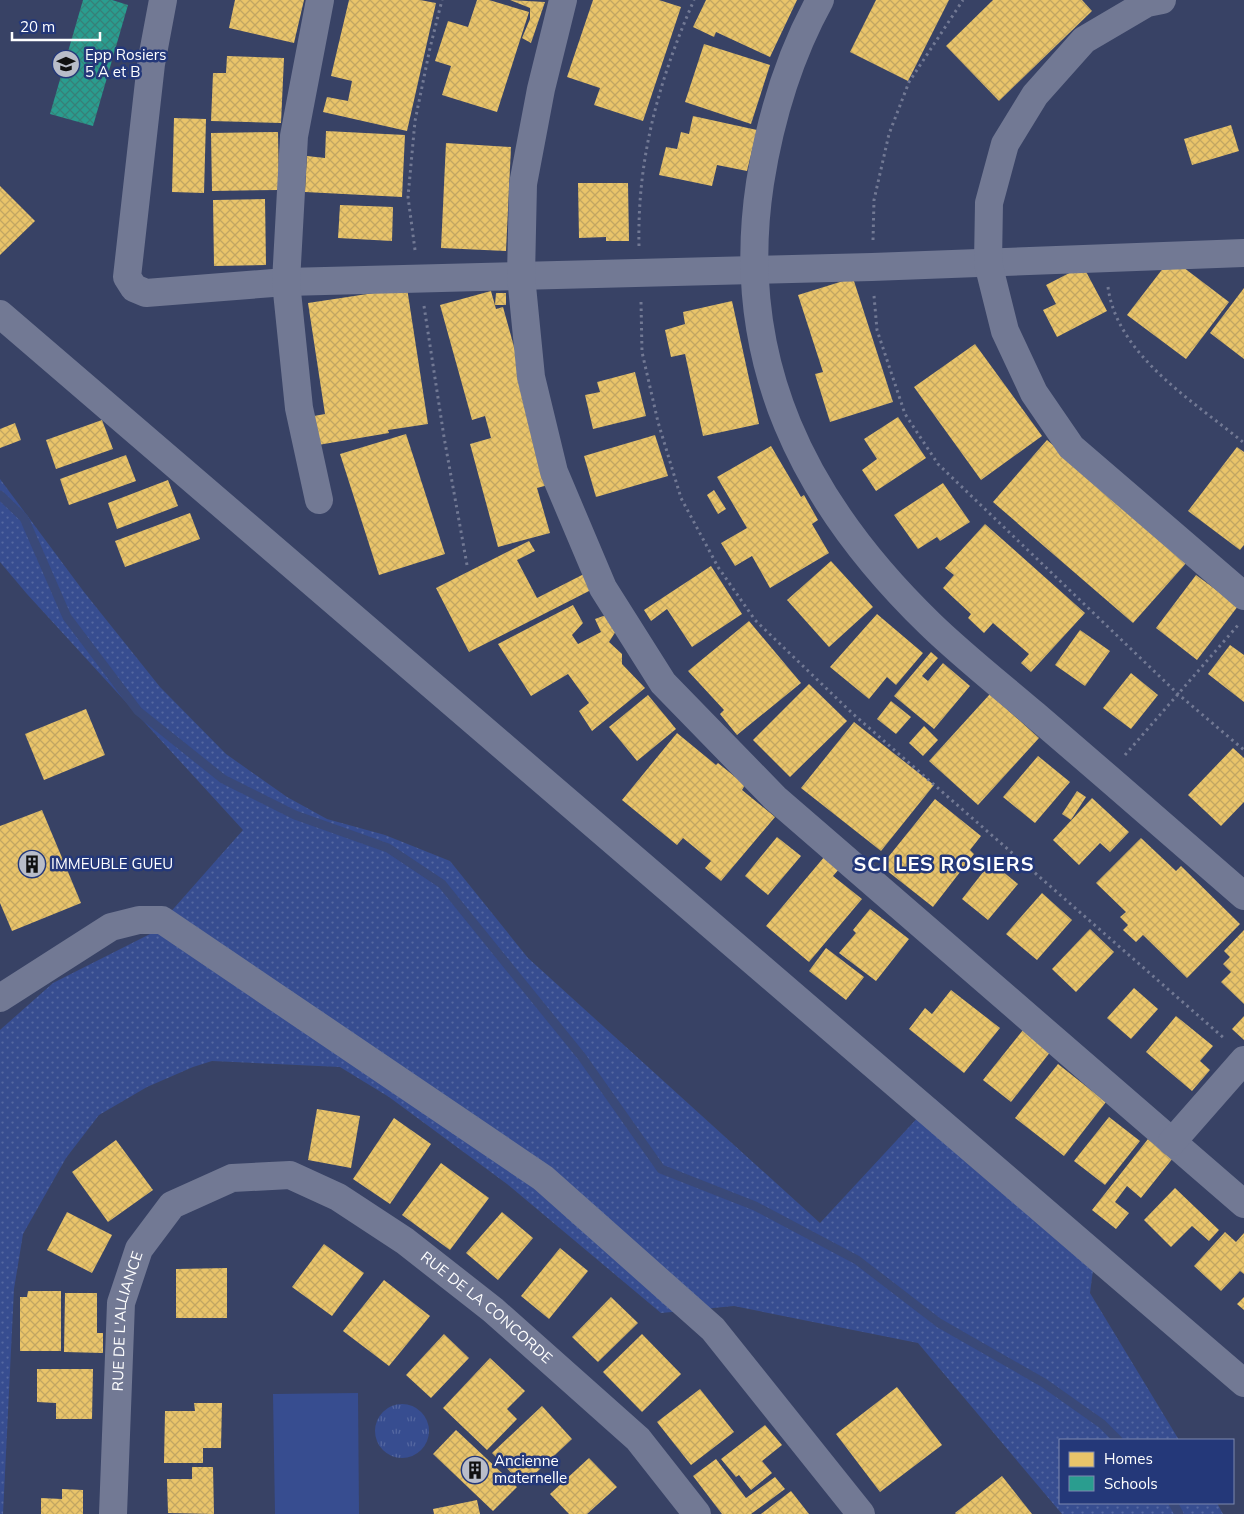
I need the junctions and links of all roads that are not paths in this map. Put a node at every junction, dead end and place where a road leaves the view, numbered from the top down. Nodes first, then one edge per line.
1 (163, 0) edge
2 (320, 0) edge
3 (563, 0) edge
4 (820, 0) edge
5 (1162, 0) edge
6 (1244, 253) edge
7 (988, 263) junction
8 (753, 270) junction
9 (521, 276) junction
10 (286, 282) junction
11 (0, 314) edge
12 (320, 500) dead end
13 (1244, 596) edge
14 (1244, 896) edge
15 (0, 998) edge
16 (1237, 1052) edge
17 (1172, 1142) junction
18 (232, 1178) joint
19 (1244, 1204) edge
20 (1244, 1383) edge
21 (113, 1514) edge
22 (697, 1514) edge
23 (861, 1514) edge

1 - 10 street
2 - 10 street
3 - 9 street
4 - 8 street
5 - 7 street
6 - 7 street
7 - 8 street
7 - 13 street
8 - 9 street
8 - 14 street
9 - 10 street
9 - 17 street
10 - 12 street
11 - 20 street
15 - 23 street
16 - 17 street
17 - 19 street
18 - 21 street, RUE DE L'ALLIANCE
18 - 22 street, RUE DE LA CONCORDE

